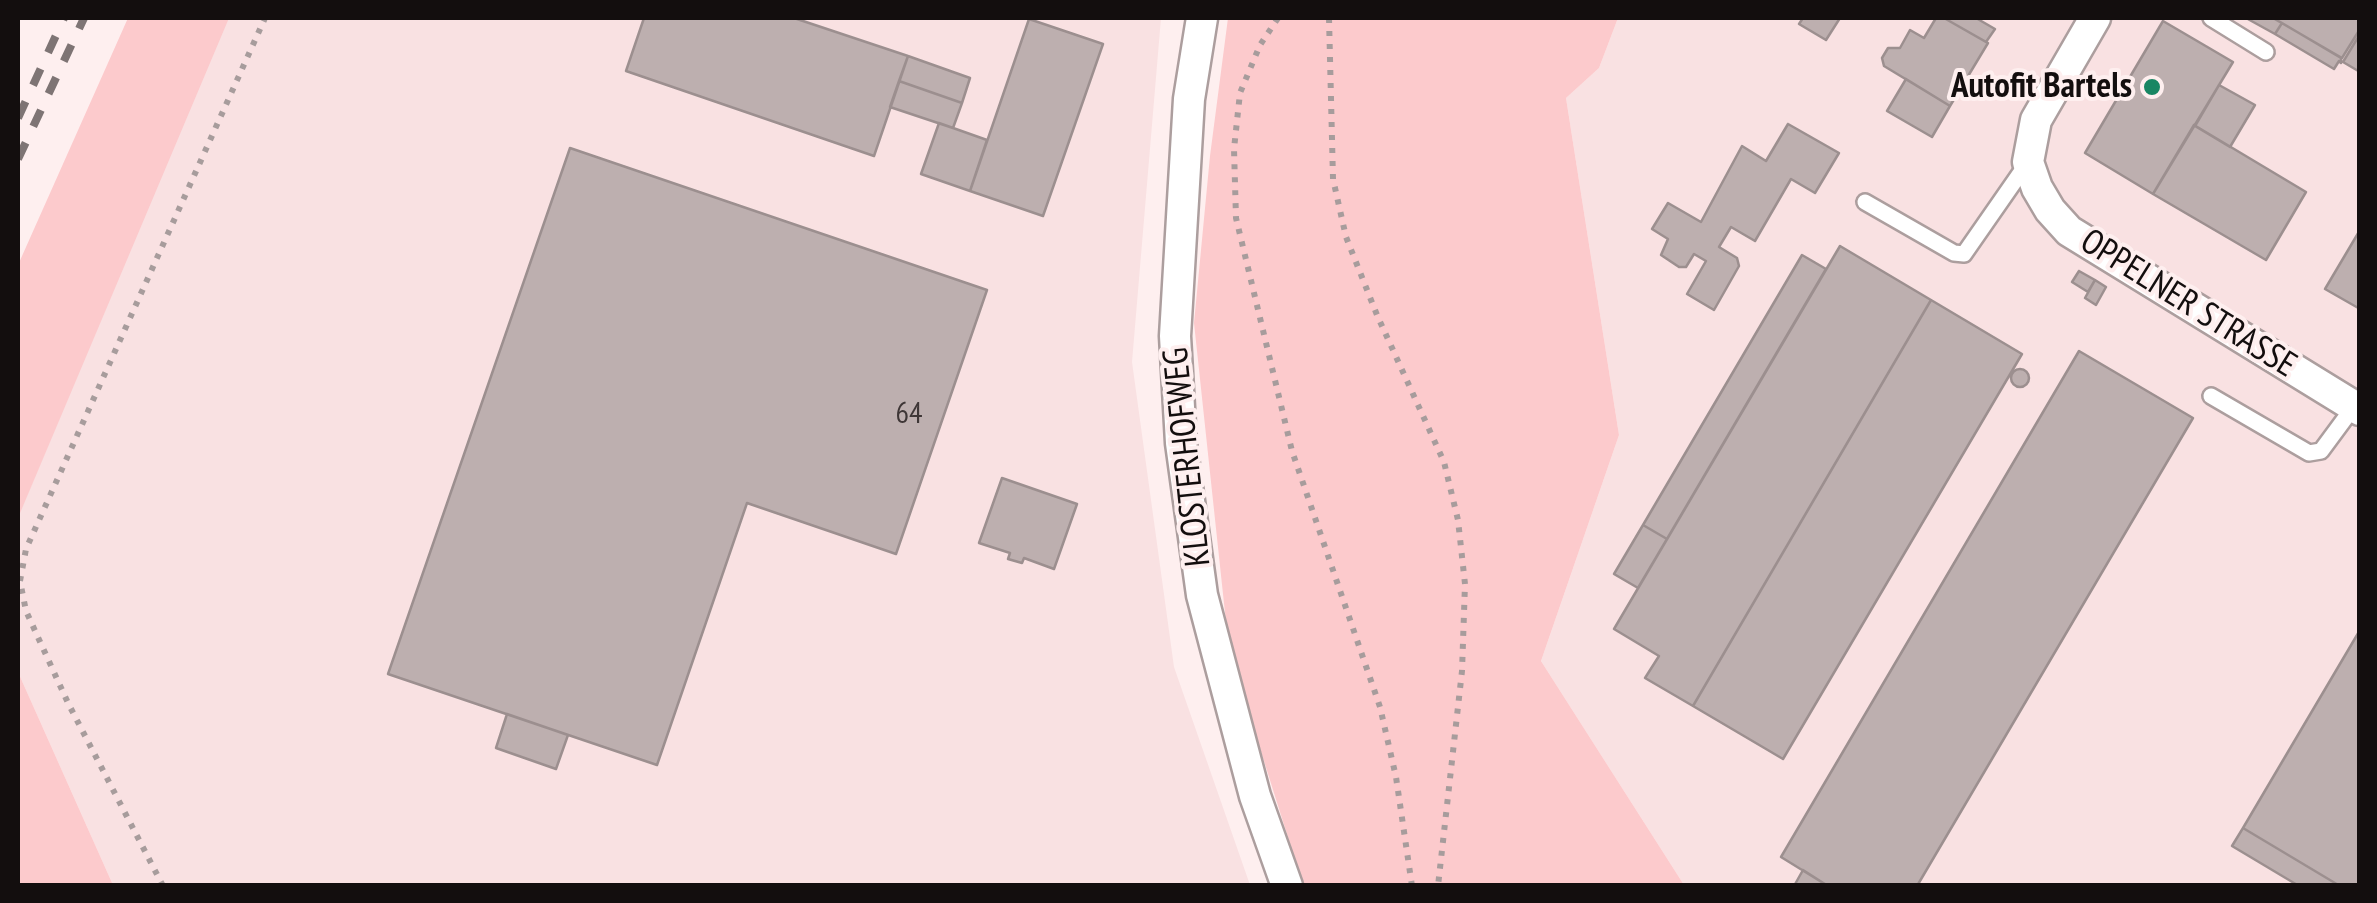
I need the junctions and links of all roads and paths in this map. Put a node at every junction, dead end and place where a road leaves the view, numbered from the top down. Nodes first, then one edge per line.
1 (265, 18) edge
2 (1202, 18) edge
3 (1278, 18) edge
4 (1329, 18) edge
5 (2095, 18) edge
6 (2211, 18) edge
7 (2266, 52) dead end
8 (2028, 162) junction
9 (1864, 202) dead end
10 (2212, 396) dead end
11 (2358, 405) edge
12 (162, 886) edge
13 (1287, 886) edge
14 (1412, 886) edge
15 (1438, 886) edge

1 - 12 path
2 - 13 street, KLOSTERHOFWEG
3 - 14 path
4 - 15 path
5 - 8 street
6 - 7 lane
8 - 9 lane
8 - 11 street, OPPELNER STRASSE
10 - 11 lane

